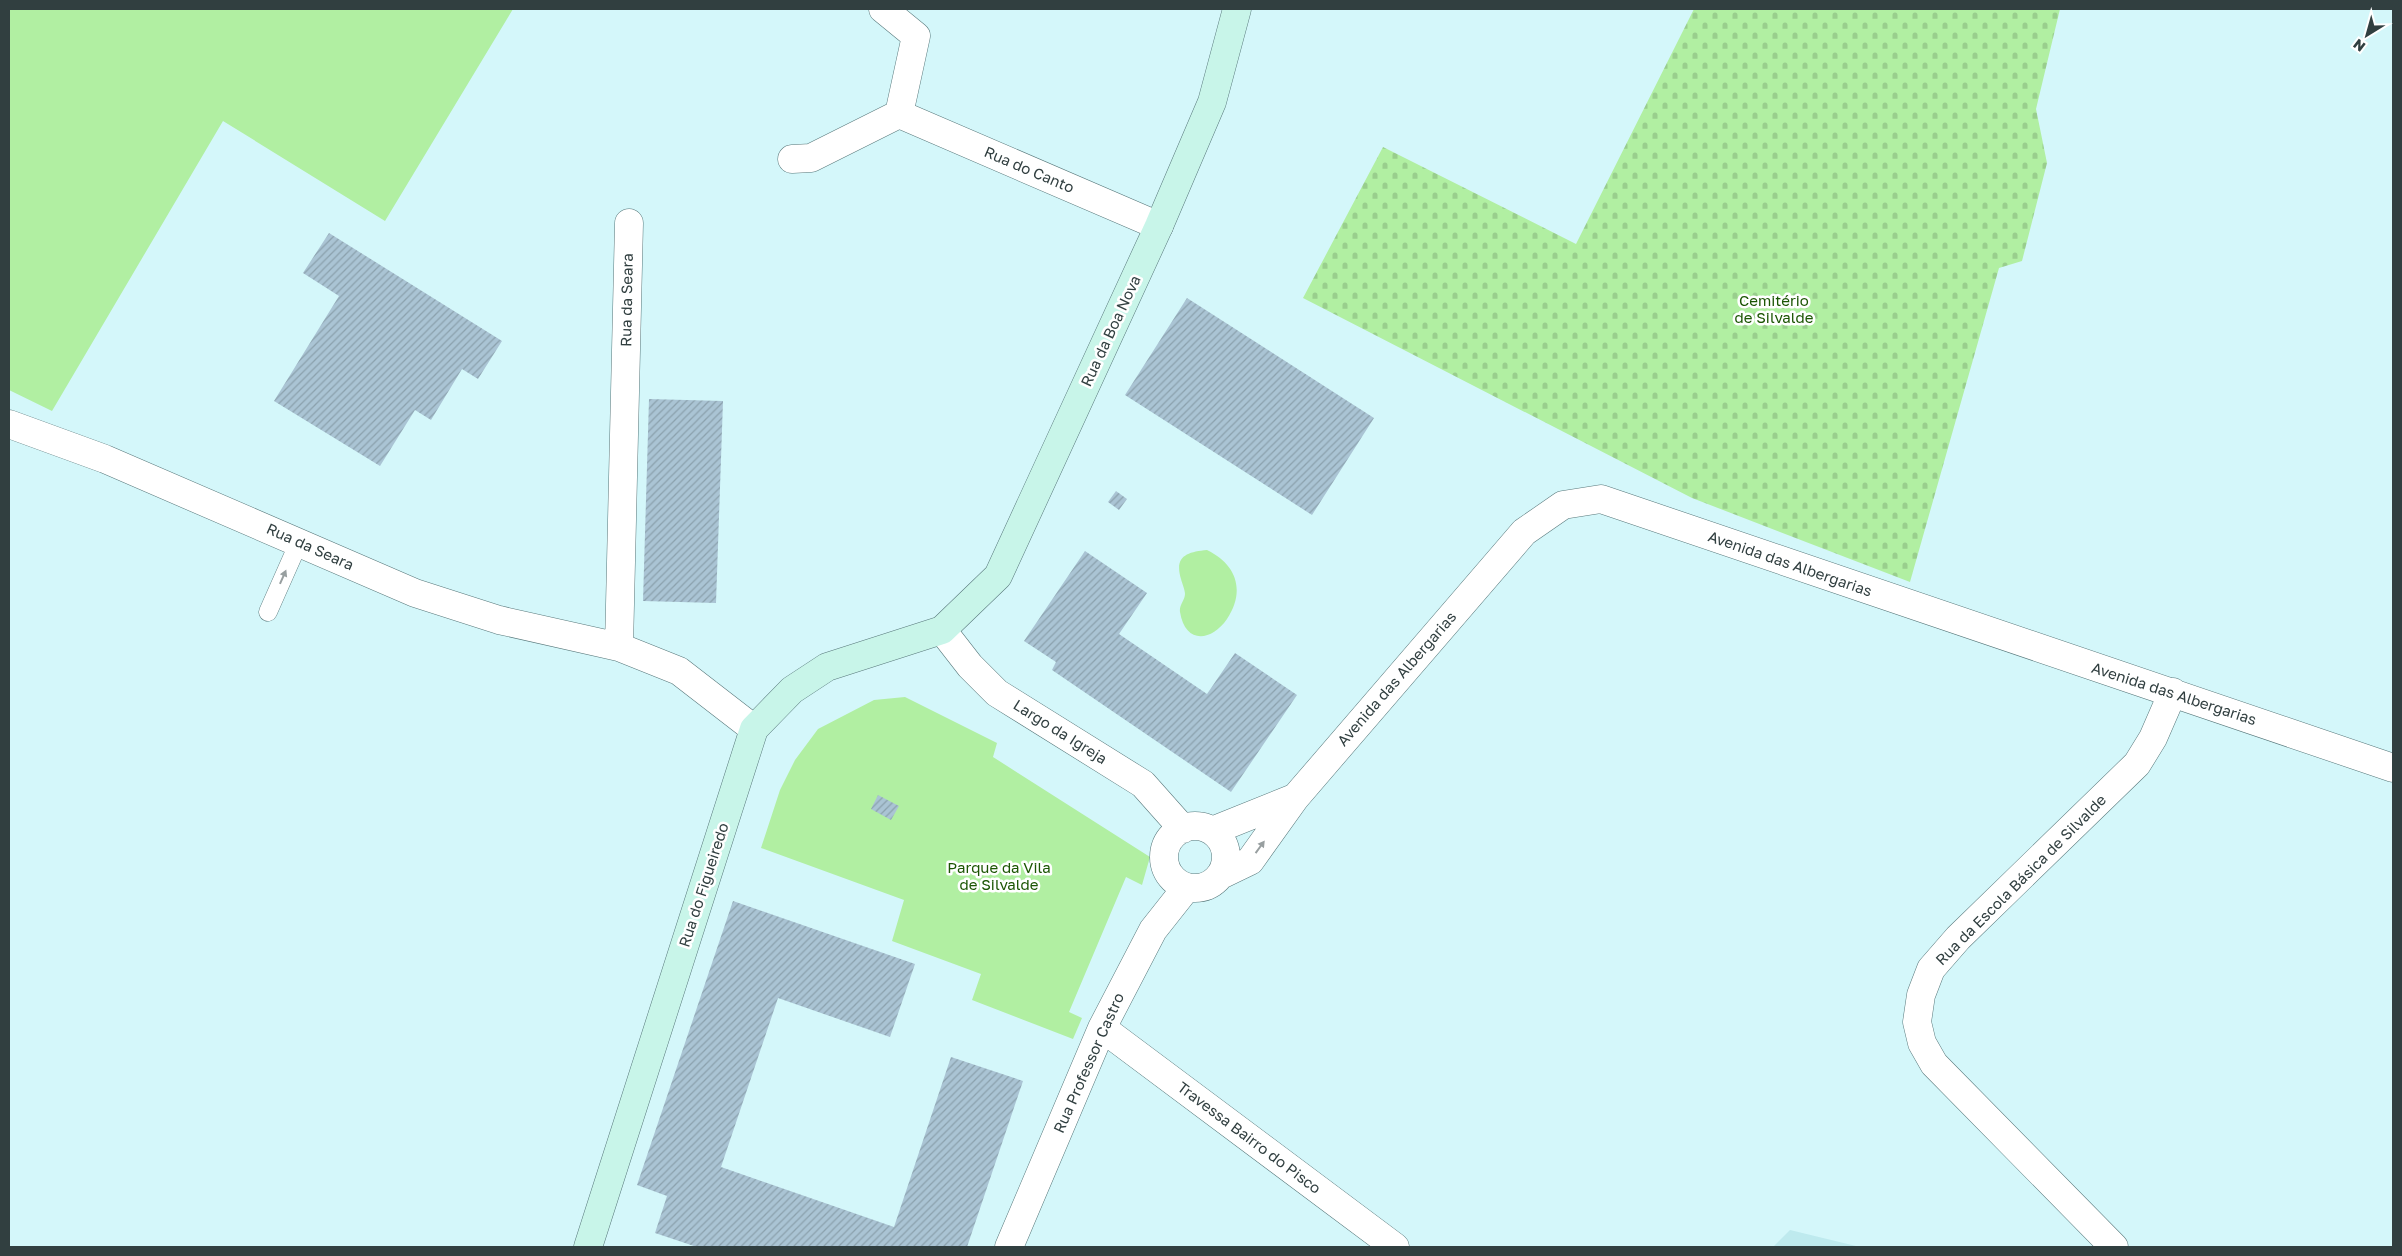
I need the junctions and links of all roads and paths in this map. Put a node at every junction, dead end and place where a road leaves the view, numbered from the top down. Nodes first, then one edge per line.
1 (883, 9) edge
2 (1237, 9) edge
3 (899, 114) junction
4 (792, 158) dead end
5 (629, 223) dead end
6 (1159, 226) junction
7 (9, 424) edge
8 (298, 542) junction
9 (268, 612) dead end
10 (942, 630) junction
11 (619, 647) junction
12 (2173, 692) junction
13 (754, 729) junction
14 (2393, 768) edge
15 (1295, 798) junction
16 (1183, 829) junction
17 (1212, 831) junction
18 (1221, 875) junction
19 (1186, 887) junction
20 (1102, 1028) junction
21 (588, 1247) edge
22 (1008, 1247) edge
23 (1396, 1247) edge
24 (2114, 1247) edge

1 - 3 street
2 - 6 main road, Rua da Boa Nova
3 - 4 street
3 - 6 street, Rua do Canto
5 - 11 street, Rua da Seara
6 - 10 main road, Rua da Boa Nova
7 - 8 street, Rua da Seara
9 -> 8 lane
8 - 11 street, Rua da Seara
10 - 13 main road, Rua do Figueiredo
10 - 16 street, Largo da Igreja
11 - 13 street, Rua da Seara
12 - 14 street, Avenida das Albergarias
12 - 15 street, Avenida das Albergarias
12 - 24 street, Rua da Escola Básica de Silvalde
13 - 21 main road, Rua do Figueiredo
15 - 17 street, Avenida das Albergarias
18 -> 15 street, Avenida das Albergarias
16 - 17 street
16 - 19 street
17 - 18 street
18 - 19 street
19 - 20 street, Rua Professor Castro
20 - 22 street, Rua Professor Castro
20 - 23 street, Travessa Bairro do Pisco

